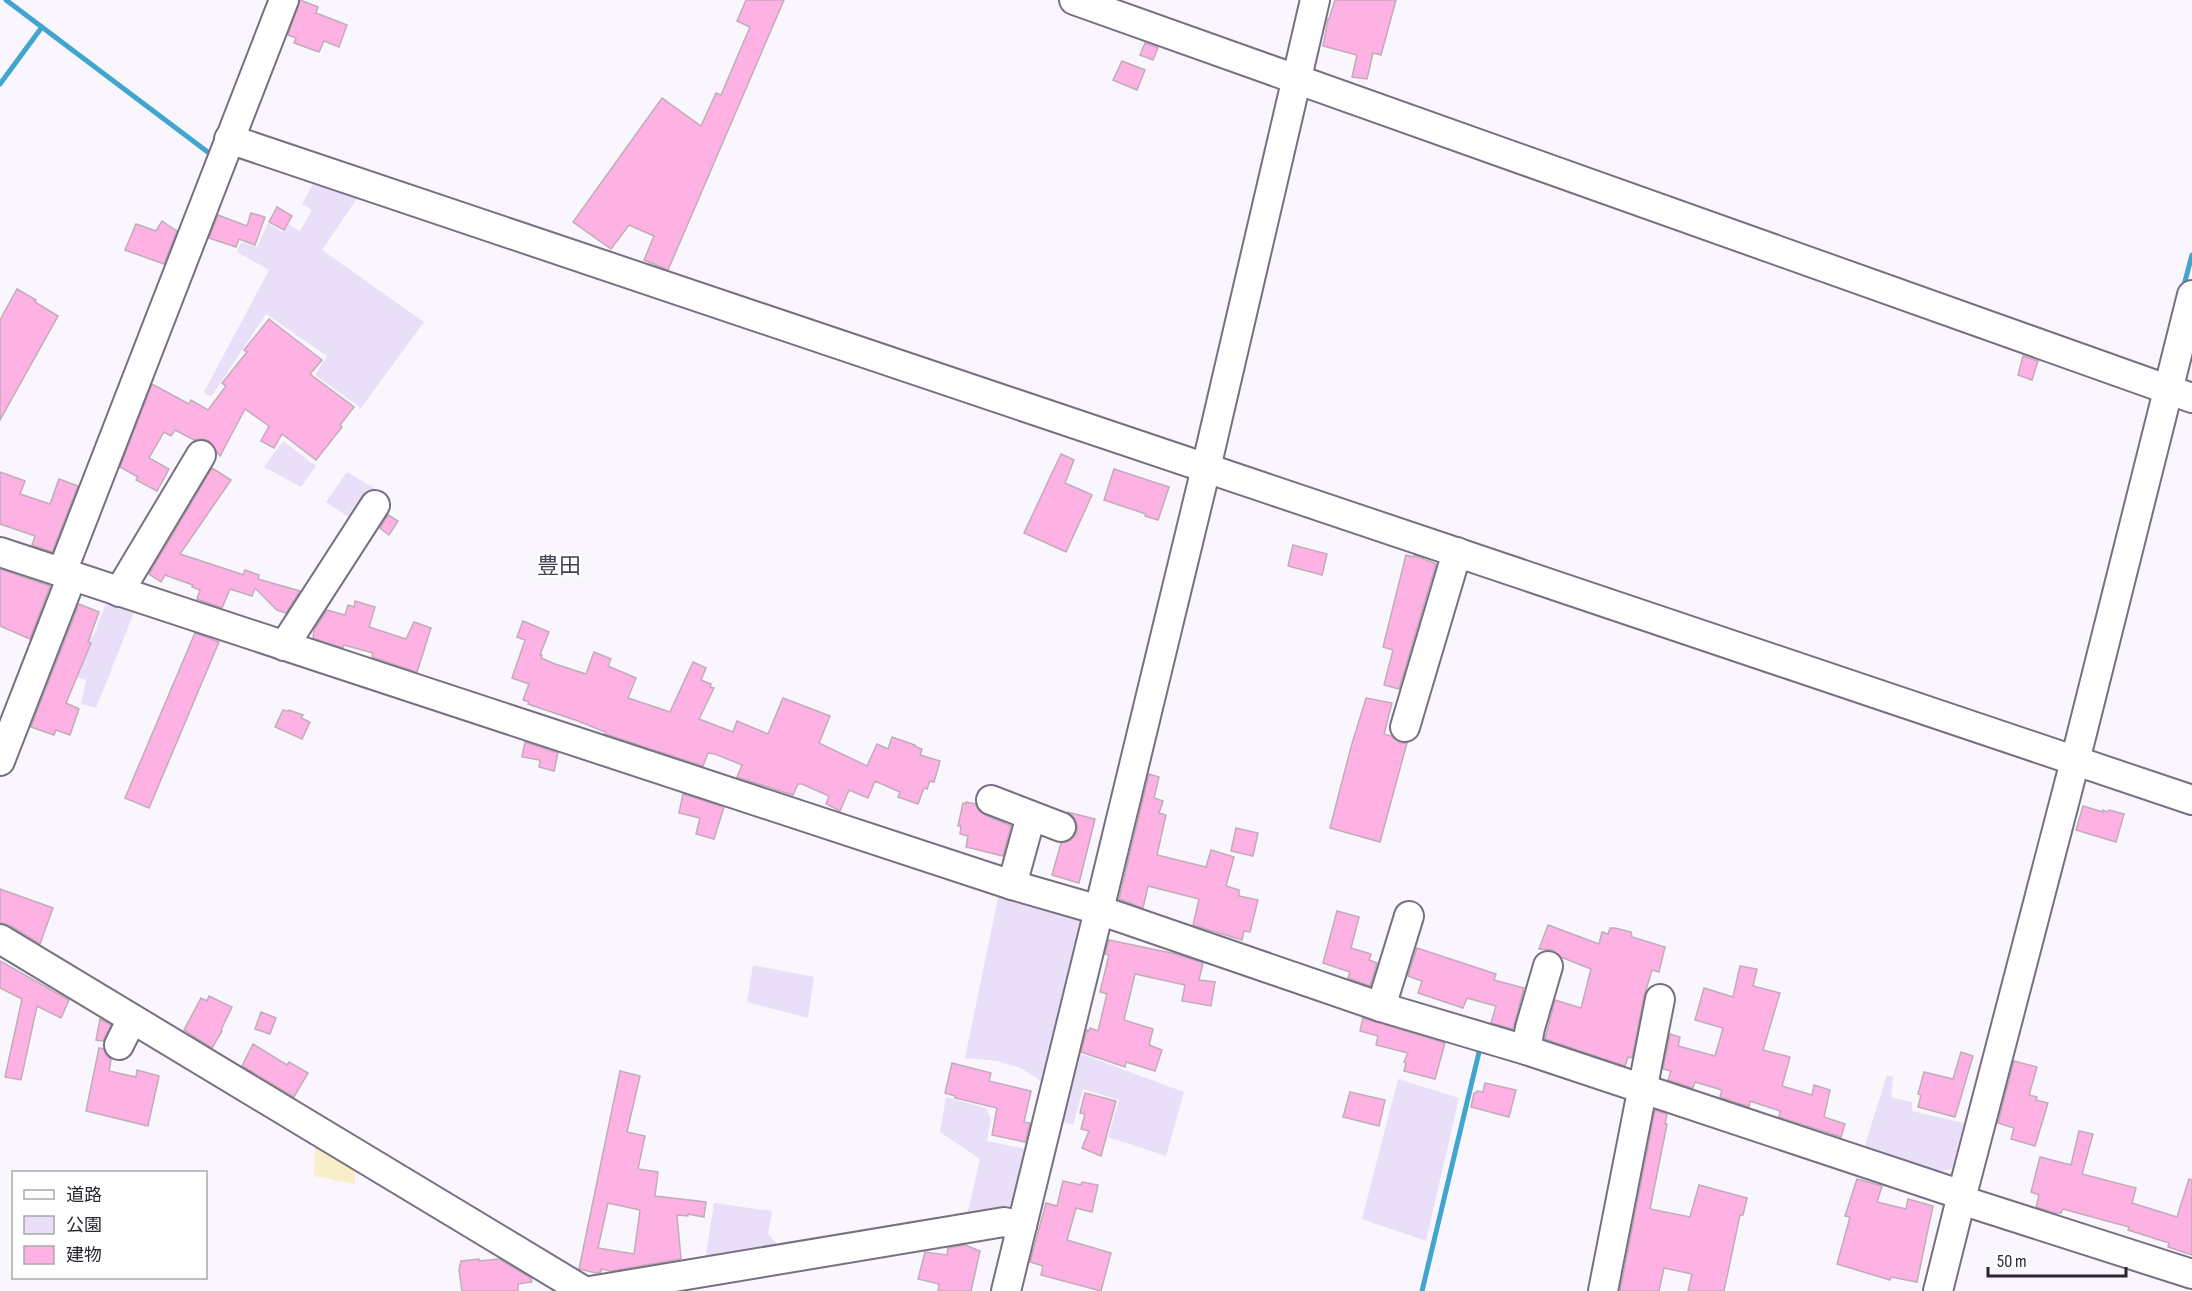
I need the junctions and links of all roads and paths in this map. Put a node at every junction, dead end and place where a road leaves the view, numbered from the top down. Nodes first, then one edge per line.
1 (284, 0) edge
2 (1074, 0) edge
3 (1315, 0) edge
4 (1288, 76) junction
5 (234, 141) junction
6 (2192, 295) edge
7 (2170, 391) edge
8 (201, 455) dead end
9 (1198, 465) junction
10 (375, 506) dead end
11 (0, 552) edge
12 (1458, 552) junction
13 (66, 569) junction
14 (121, 587) junction
15 (287, 641) junction
16 (1405, 727) dead end
17 (2067, 758) junction
18 (0, 760) edge
19 (991, 800) dead end
20 (2192, 800) edge
21 (1031, 816) junction
22 (1061, 827) dead end
23 (1014, 876) junction
24 (1092, 908) junction
25 (1409, 916) dead end
26 (0, 939) edge
27 (1548, 966) dead end
28 (1384, 999) junction
29 (1660, 999) dead end
30 (132, 1019) junction
31 (119, 1045) dead end
32 (1527, 1045) junction
33 (1645, 1083) junction
34 (1959, 1193) junction
35 (1016, 1224) junction
36 (2192, 1274) edge
37 (584, 1291) edge
38 (590, 1291) edge
39 (1006, 1291) edge
40 (1603, 1291) edge
41 (1938, 1291) edge

1 - 5 street
2 - 4 street
3 - 4 street
4 - 7 street
4 - 9 street
5 - 9 street
5 - 13 street
6 - 7 street
7 - 17 street
8 - 14 street
9 - 12 street
9 - 24 street
10 - 15 street
11 - 13 street
12 - 16 street
12 - 17 street
13 - 14 street
13 - 18 street
14 - 15 street
15 - 23 street
17 - 20 street
17 - 34 street
19 - 21 street
21 - 22 street
21 - 23 street
23 - 24 street
24 - 28 street
24 - 35 street
25 - 28 street
26 - 30 street
27 - 32 street
28 - 32 street
29 - 33 street
30 - 31 street
30 - 37 street
32 - 33 street
33 - 34 street
33 - 40 street
34 - 36 street
34 - 41 street
35 - 38 street
35 - 39 street

